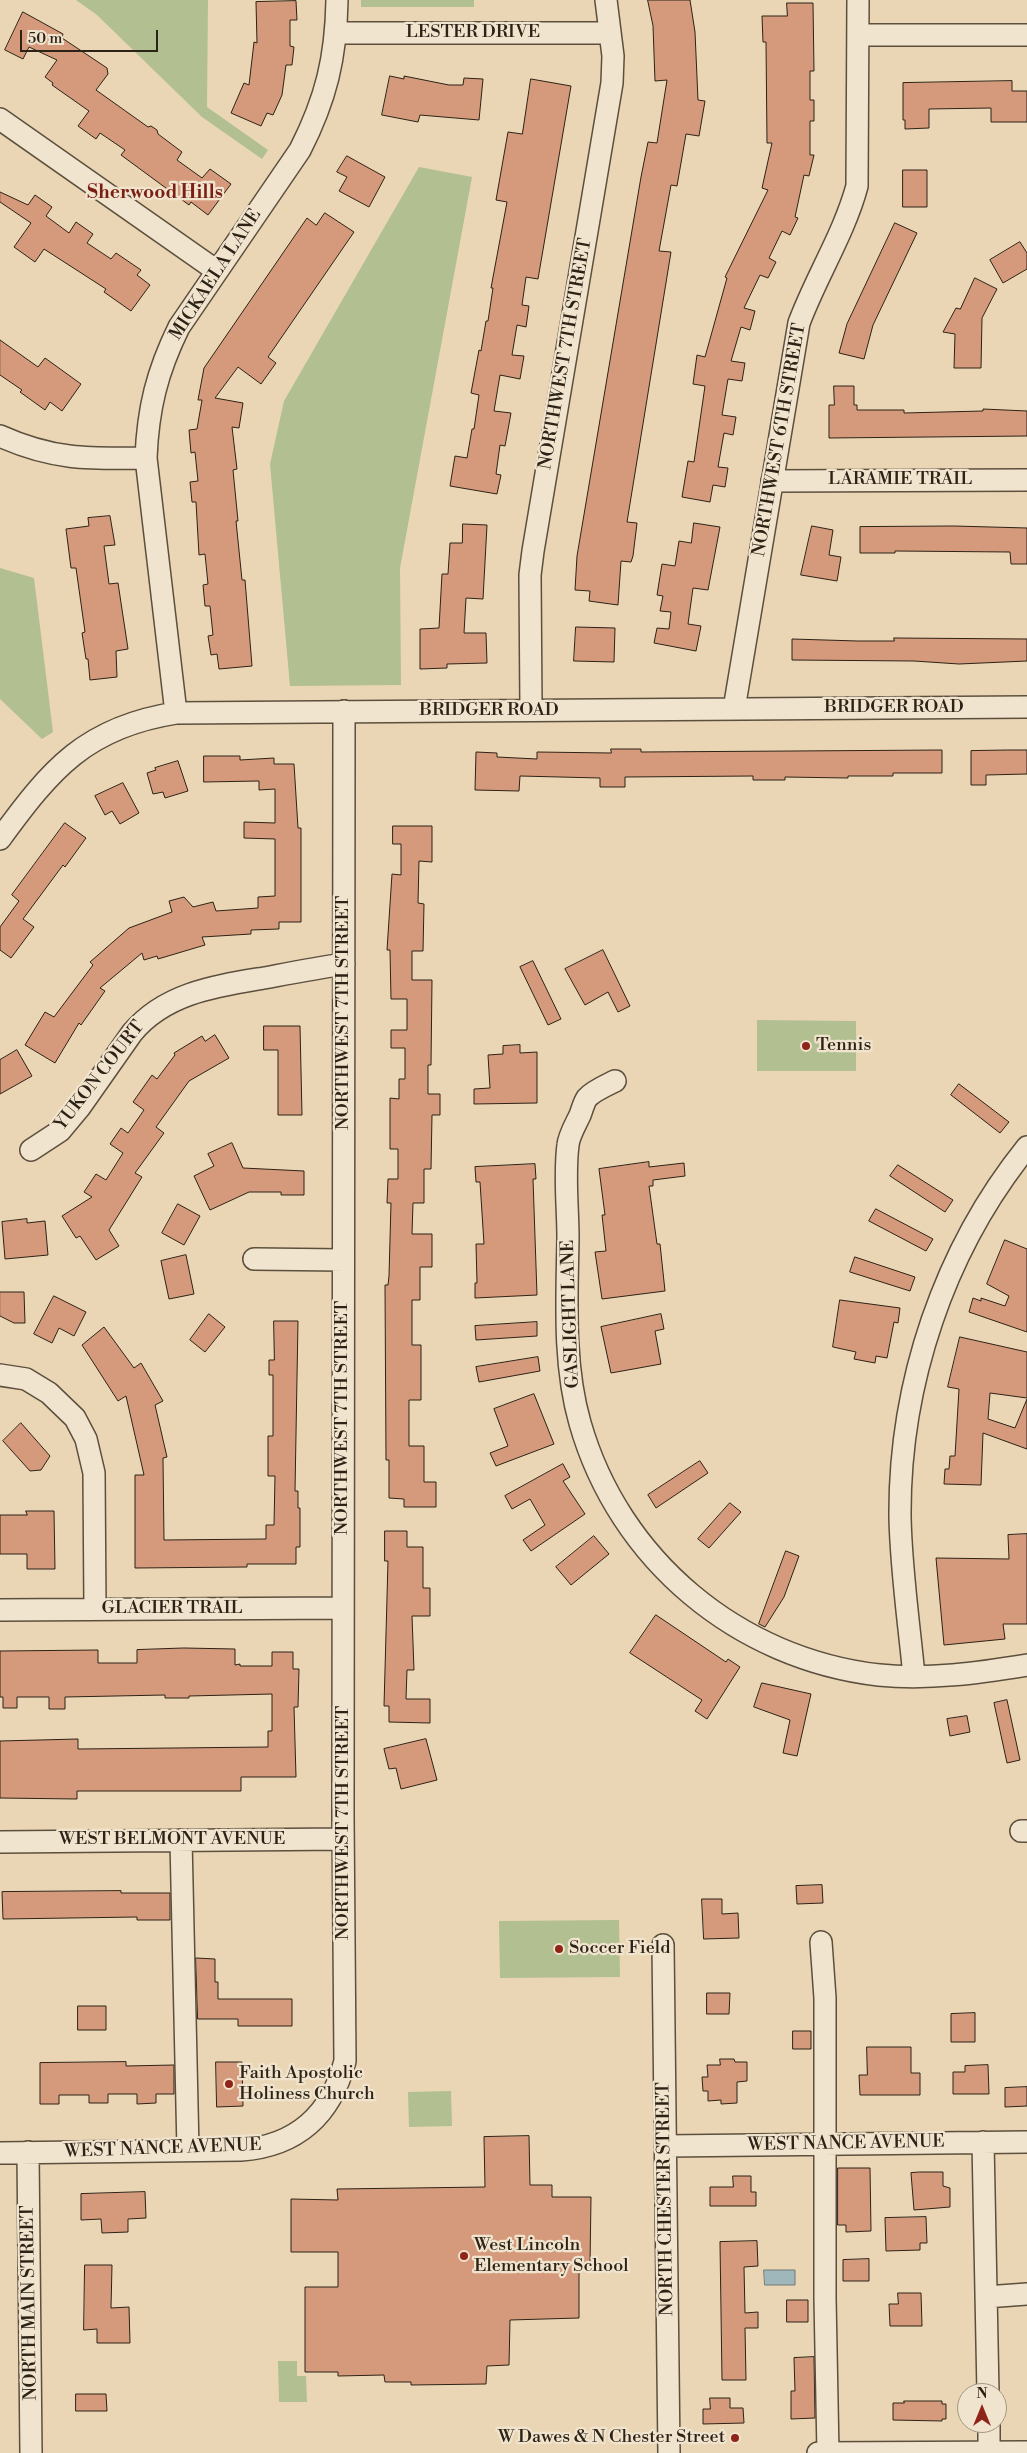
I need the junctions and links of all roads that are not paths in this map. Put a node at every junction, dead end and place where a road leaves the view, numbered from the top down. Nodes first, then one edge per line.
1 (337, 0) edge
2 (606, 0) edge
3 (858, 0) edge
4 (337, 33) junction
5 (610, 33) junction
6 (858, 35) junction
7 (1027, 35) edge
8 (0, 119) edge
9 (217, 271) junction
10 (0, 436) edge
11 (146, 458) junction
12 (1027, 480) edge
13 (772, 481) junction
14 (1027, 707) edge
15 (734, 709) junction
16 (531, 710) junction
17 (344, 711) junction
18 (176, 713) junction
19 (0, 839) edge
20 (344, 964) junction
21 (615, 1081) dead end
22 (1027, 1146) edge
23 (31, 1150) dead end
24 (254, 1258) dead end
25 (343, 1260) junction
26 (0, 1375) edge
27 (343, 1608) junction
28 (95, 1609) junction
29 (0, 1610) edge
30 (1027, 1665) edge
31 (914, 1676) junction
32 (343, 1839) junction
33 (181, 1840) junction
34 (0, 1842) edge
35 (822, 1942) dead end
36 (663, 1945) dead end
37 (317, 2117) joint
38 (983, 2142) junction
39 (1027, 2142) edge
40 (826, 2144) junction
41 (666, 2146) junction
42 (188, 2150) junction
43 (0, 2152) edge
44 (28, 2152) junction
45 (1027, 2294) edge
46 (986, 2297) junction
47 (988, 2383) edge
48 (989, 2433) edge
49 (989, 2452) edge
50 (1027, 2452) edge
51 (31, 2453) edge
52 (669, 2453) edge
53 (818, 2453) edge
54 (828, 2453) edge

1 - 4 street, MICKAELA LANE
2 - 5 street, NORTHWEST 7TH STREET
3 - 6 street, NORTHWEST 6TH STREET
4 - 5 street, LESTER DRIVE
4 - 9 street, MICKAELA LANE
5 - 16 street, NORTHWEST 7TH STREET
6 - 7 street
6 - 13 street, NORTHWEST 6TH STREET
8 - 9 street
9 - 11 street, MICKAELA LANE
10 - 11 street
11 - 18 street, MICKAELA LANE
12 - 13 street, LARAMIE TRAIL
13 - 15 street, NORTHWEST 6TH STREET
14 - 15 street, BRIDGER ROAD
15 - 16 street, BRIDGER ROAD
16 - 17 street, BRIDGER ROAD
17 - 18 street, BRIDGER ROAD
17 - 20 street, NORTHWEST 7TH STREET
18 - 19 street, BRIDGER ROAD
20 - 23 street, YUKON COURT
20 - 25 street, NORTHWEST 7TH STREET
21 - 31 street, GASLIGHT LANE
22 - 31 street
24 - 25 street
25 - 27 street, NORTHWEST 7TH STREET
26 - 28 street
27 - 28 street, GLACIER TRAIL
27 - 32 street, NORTHWEST 7TH STREET
28 - 29 street, GLACIER TRAIL
30 - 31 street, GASLIGHT LANE
32 - 33 street, WEST BELMONT AVENUE
32 - 37 street, NORTHWEST 7TH STREET
33 - 34 street, WEST BELMONT AVENUE
33 - 42 street
35 - 40 street
36 - 41 street, NORTH CHESTER STREET
37 - 42 street, WEST NANCE AVENUE
38 - 39 street, WEST NANCE AVENUE
38 - 40 street, WEST NANCE AVENUE
38 - 46 street
40 - 41 street, WEST NANCE AVENUE
40 - 54 street
41 - 52 street, NORTH CHESTER STREET
42 - 44 street, WEST NANCE AVENUE
43 - 44 street, WEST NANCE AVENUE
44 - 51 street, NORTH MAIN STREET
45 - 46 street
46 - 47 street
48 - 49 street
49 - 50 street
49 - 54 street
53 - 54 street

